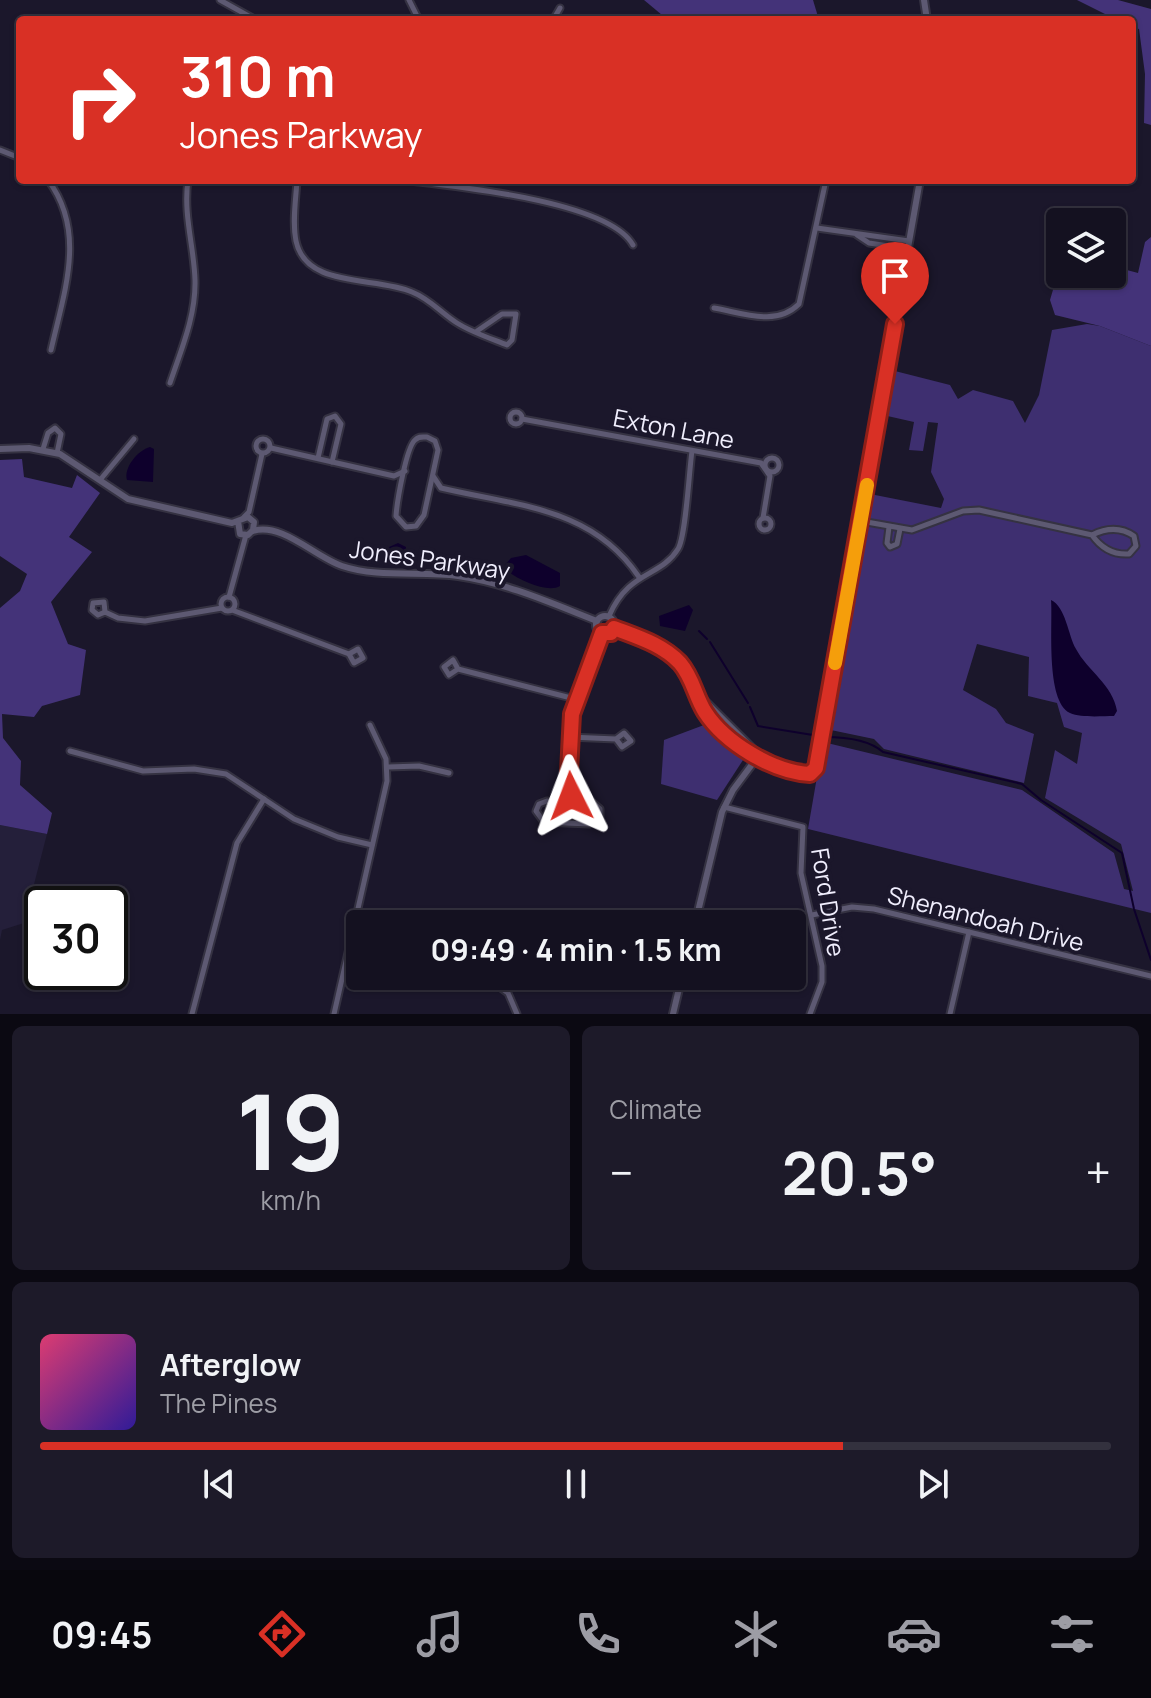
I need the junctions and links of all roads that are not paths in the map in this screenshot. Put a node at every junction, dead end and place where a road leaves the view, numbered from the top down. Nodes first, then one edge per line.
1 (220, 0) edge
2 (560, 8) dead end
3 (249, 16) edge
4 (555, 16) edge
5 (50, 184) edge
6 (188, 184) edge
7 (297, 184) edge
8 (432, 184) edge
9 (825, 184) edge
10 (919, 184) edge
11 (817, 228) junction
12 (633, 245) dead end
13 (909, 245) junction
14 (714, 308) dead end
15 (477, 331) junction
16 (51, 350) dead end
17 (170, 383) dead end
18 (522, 419) dead end
19 (134, 439) dead end
20 (271, 448) junction
21 (0, 449) edge
22 (43, 449) junction
23 (692, 451) junction
24 (57, 453) junction
25 (262, 454) junction
26 (318, 458) junction
27 (332, 462) junction
28 (405, 471) junction
29 (394, 476) junction
30 (433, 476) junction
31 (100, 480) junction
32 (401, 486) junction
33 (441, 488) junction
34 (429, 494) junction
35 (763, 518) dead end
36 (861, 521) junction
37 (245, 526) junction
38 (889, 527) junction
39 (900, 529) junction
40 (1092, 535) junction
41 (639, 577) junction
42 (229, 597) junction
43 (222, 608) junction
44 (232, 610) junction
45 (105, 612) dead end
46 (609, 616) junction
47 (597, 621) junction
48 (614, 628) junction
49 (602, 633) junction
50 (349, 654) dead end
51 (458, 669) dead end
52 (576, 699) junction
53 (370, 725) dead end
54 (569, 737) junction
55 (616, 739) dead end
56 (70, 751) dead end
57 (759, 755) junction
58 (388, 767) junction
59 (449, 773) dead end
60 (568, 792) junction
61 (264, 799) junction
62 (561, 801) junction
63 (576, 801) junction
64 (724, 807) junction
65 (372, 845) junction
66 (698, 910) edge
67 (812, 915) junction
68 (969, 932) junction
69 (1151, 976) edge
70 (679, 990) edge
71 (506, 991) edge
72 (192, 1014) edge
73 (334, 1014) edge
74 (517, 1014) edge
75 (673, 1014) edge
76 (810, 1014) edge
77 (950, 1014) edge

1 - 3 street
2 - 4 street
5 - 16 street
6 - 17 street
7 - 15 street
8 - 12 street
9 - 11 street
10 - 13 street
11 - 13 street
11 - 14 street
13 - 36 street
15 - 15 street
18 - 23 street, Exton Lane
19 - 31 street
20 - 25 street
20 - 25 street
20 - 26 street
21 - 22 street, Jones Parkway
22 - 24 street, Jones Parkway
22 - 24 street
23 - 35 street, Exton Lane
23 - 41 street
24 - 31 street, Jones Parkway
25 - 37 street
26 - 27 street
26 - 27 street
27 - 29 street
28 - 29 street
28 - 30 street
28 - 32 street
29 - 32 street
30 - 33 street
30 - 34 street
31 - 37 street, Jones Parkway
32 - 34 street
33 - 34 street
33 - 41 street
36 - 38 street
36 - 57 street
37 - 42 street
37 - 47 street, Jones Parkway
38 - 39 street
38 - 39 street
39 - 40 street
40 - 40 street
41 - 46 street
42 - 43 street
42 - 44 street
43 - 44 street
43 - 45 street
44 - 50 street
46 - 47 street
46 - 48 street
47 - 49 street
48 - 49 street
48 - 57 street
49 - 52 street
51 - 52 street
52 - 54 street
53 - 58 street
54 - 55 street
54 - 60 street
56 - 61 street
57 - 64 street
58 - 59 street
58 - 65 street
60 - 62 street
60 - 63 street
61 - 65 street
61 - 72 street
62 - 63 street
62 - 63 street
64 - 66 street
64 - 67 street, Ford Drive
65 - 73 street
67 - 68 street, Shenandoah Drive
67 - 76 street, Ford Drive
68 - 69 street, Shenandoah Drive
68 - 77 street
70 - 75 street
71 - 74 street

